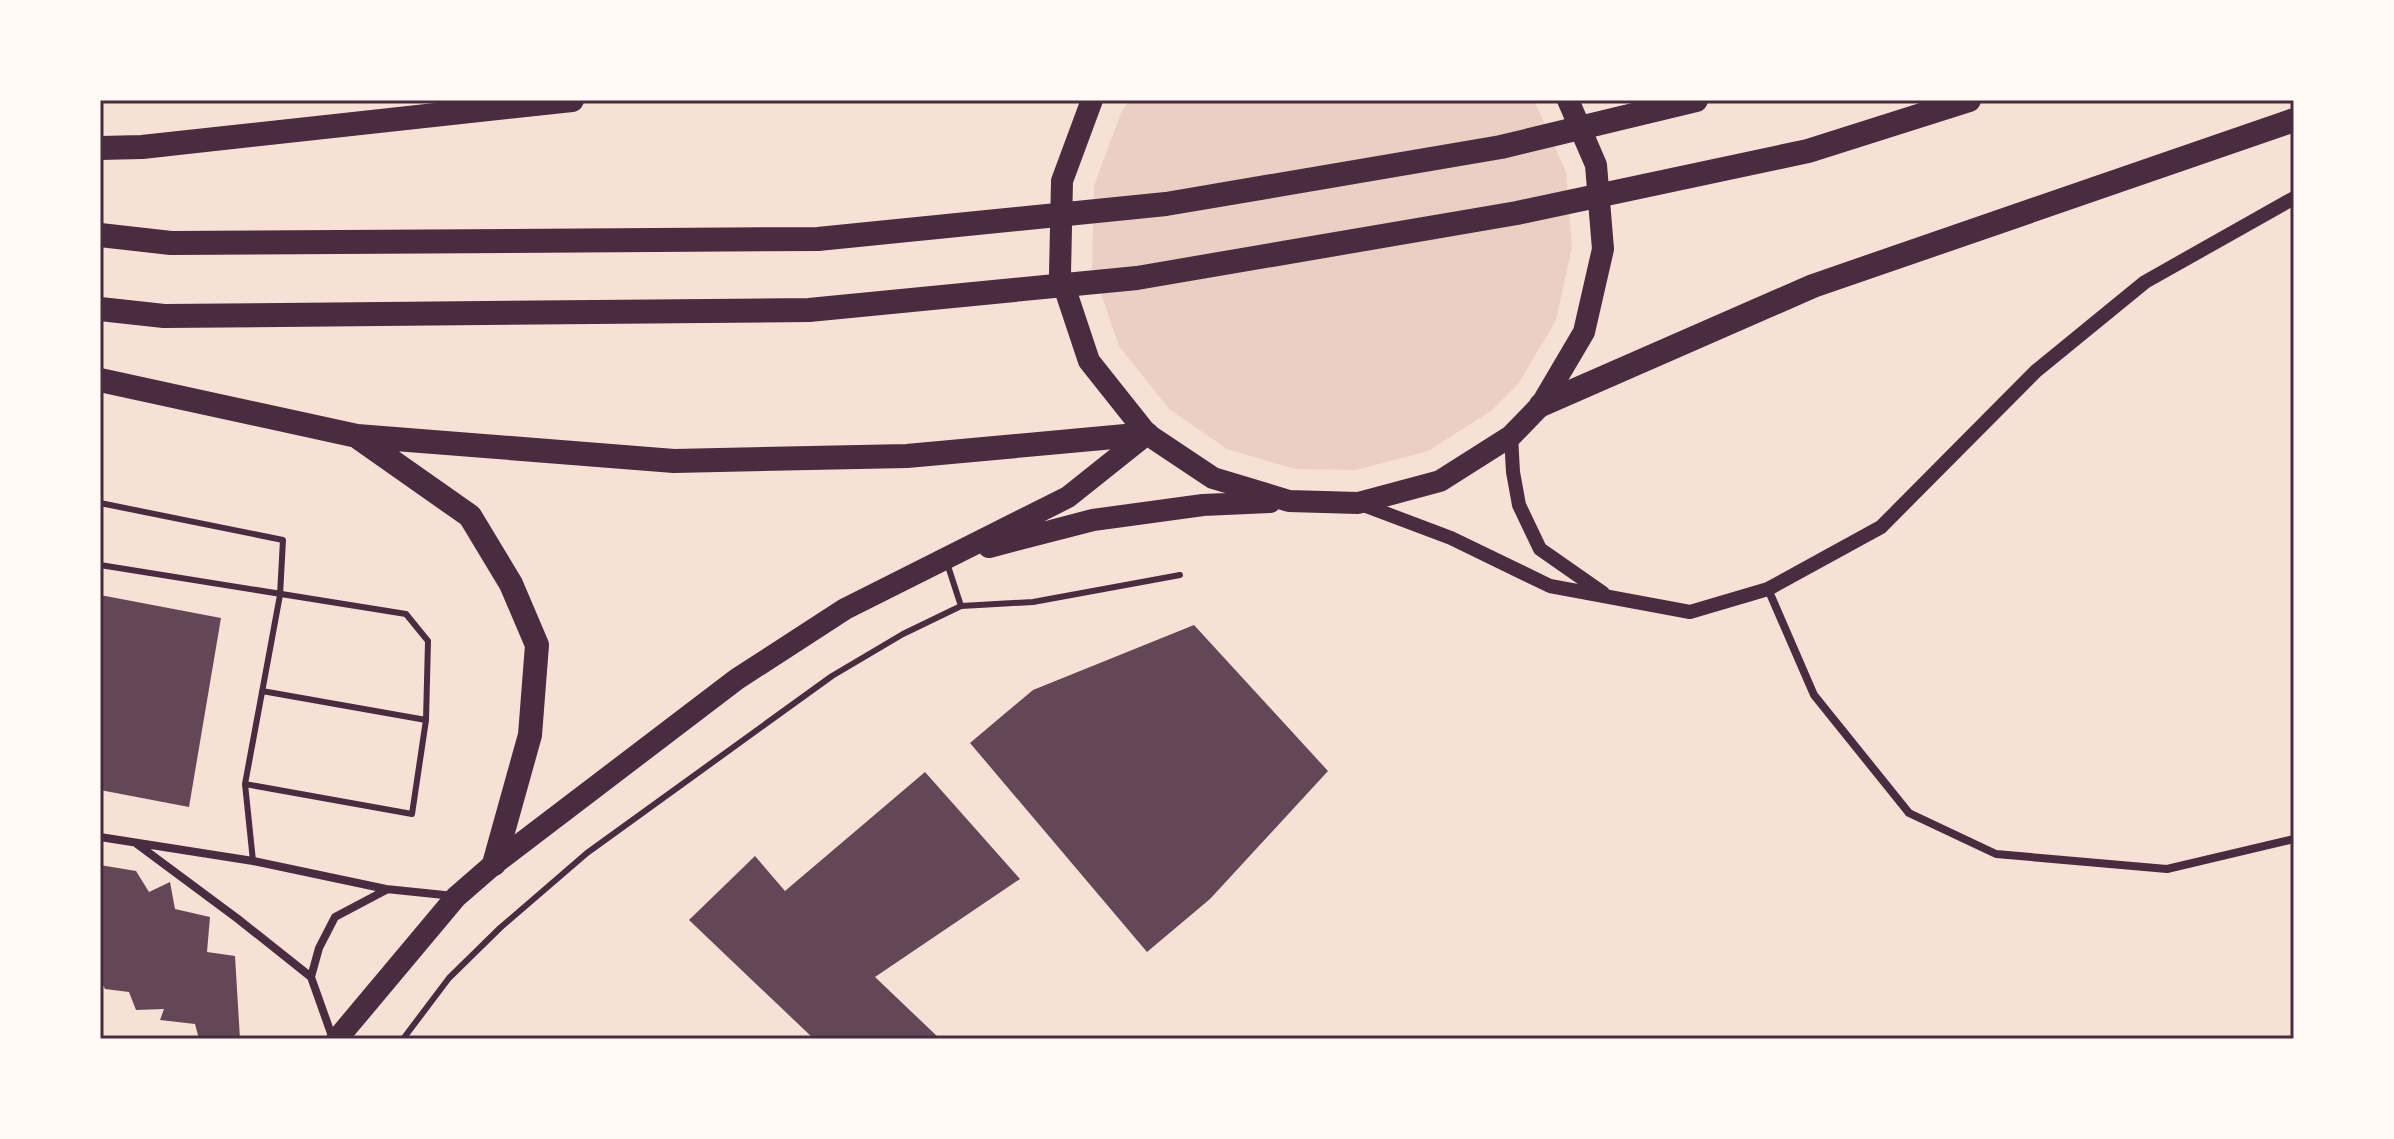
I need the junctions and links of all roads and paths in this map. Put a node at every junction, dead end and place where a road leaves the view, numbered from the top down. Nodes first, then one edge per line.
1 (572, 100) edge
2 (1092, 100) edge
3 (1568, 100) edge
4 (1696, 100) edge
5 (1969, 100) edge
6 (2294, 120) edge
7 (100, 148) edge
8 (2294, 198) edge
9 (100, 235) edge
10 (100, 309) edge
11 (100, 380) edge
12 (1541, 405) junction
13 (1147, 434) junction
14 (357, 436) junction
15 (1511, 436) junction
16 (1289, 501) junction
17 (100, 503) edge
18 (1358, 503) junction
19 (945, 558) junction
20 (100, 565) edge
21 (1180, 575) dead end
22 (1768, 589) junction
23 (280, 595) junction
24 (1607, 596) junction
25 (961, 606) junction
26 (262, 691) junction
27 (426, 720) junction
28 (245, 784) junction
29 (100, 837) edge
30 (2294, 839) edge
31 (133, 841) junction
32 (253, 861) junction
33 (494, 864) junction
34 (386, 889) junction
35 (456, 897) junction
36 (311, 977) junction
37 (335, 1039) edge
38 (403, 1039) edge

1 - 7 highway
2 - 13 highway
3 - 12 highway
4 - 9 highway
5 - 10 highway
6 - 12 highway
8 - 22 street
11 - 14 highway
12 - 15 highway
13 - 14 highway
13 - 16 highway
13 - 19 highway
14 - 33 highway
15 - 18 highway
15 - 24 street
16 - 18 highway
16 - 19 highway
17 - 23 lane
18 - 24 street
19 - 25 lane
19 - 33 highway
20 - 23 lane
21 - 25 lane
22 - 24 street
22 - 30 street
23 - 26 lane
23 - 27 lane
25 - 38 lane
26 - 27 lane
26 - 28 lane
27 - 28 lane
28 - 32 lane
29 - 31 street
31 - 32 street
31 - 36 street
32 - 34 street
33 - 35 highway
34 - 35 street
34 - 36 street
35 - 37 highway
36 - 37 street

